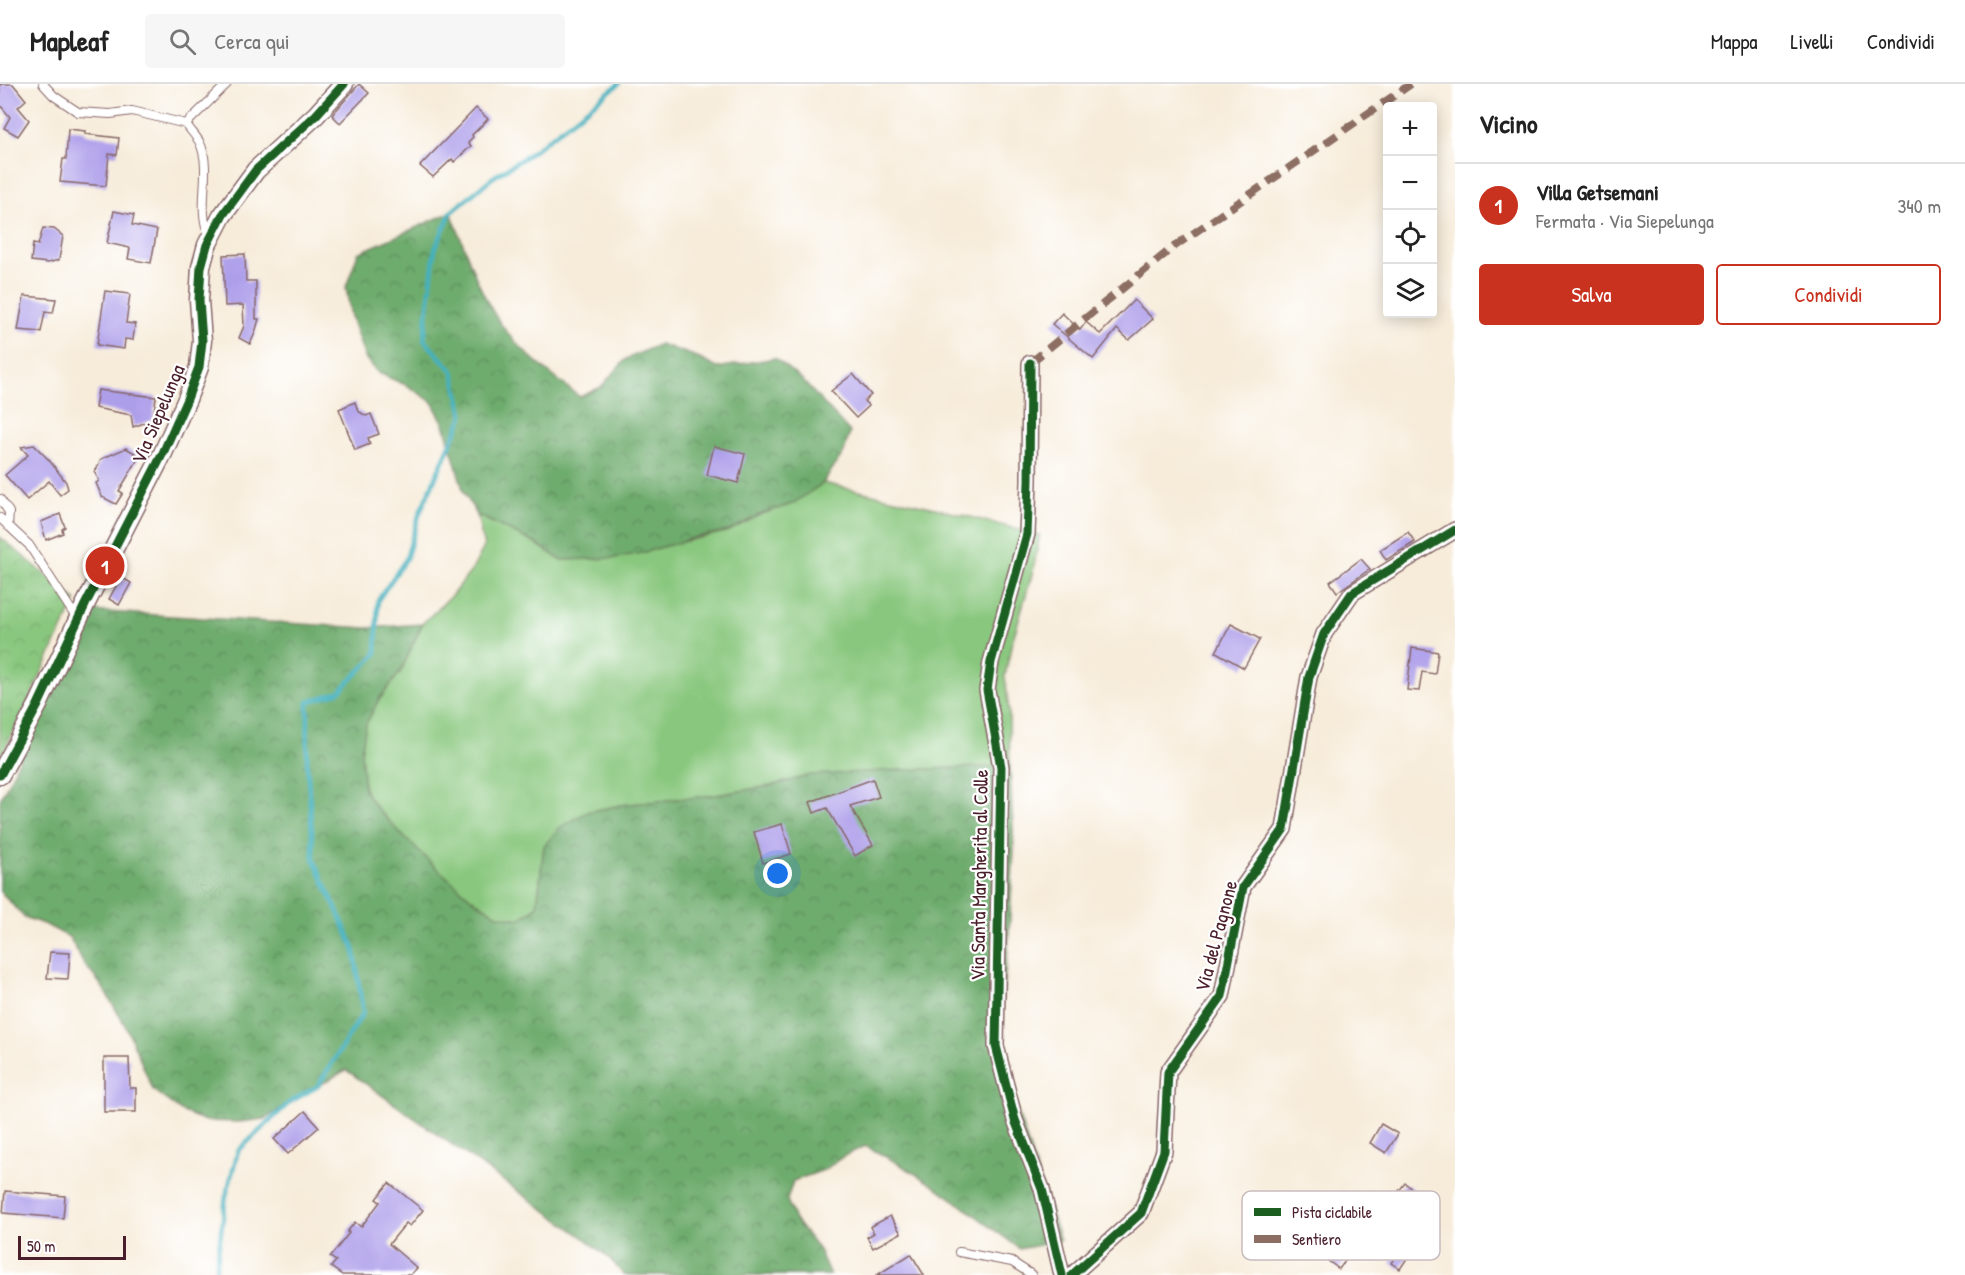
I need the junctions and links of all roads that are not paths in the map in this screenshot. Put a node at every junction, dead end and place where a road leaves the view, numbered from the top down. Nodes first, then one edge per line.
1 (43, 84) edge
2 (227, 84) edge
3 (344, 84) edge
4 (186, 124) junction
5 (211, 238) junction
6 (1030, 363) dead end
7 (0, 499) edge
8 (0, 518) edge
9 (8, 526) junction
10 (1455, 530) edge
11 (78, 620) junction
12 (0, 775) edge
13 (959, 1252) dead end
14 (1032, 1275) edge
15 (1062, 1275) edge
16 (1072, 1275) edge

1 - 4 lane
2 - 4 lane
3 - 5 street, Via Siepelunga
4 - 5 lane
5 - 11 street, Via Siepelunga
6 - 15 street, Via Santa Margherita al Colle
7 - 9 lane
8 - 9 lane
9 - 11 lane
10 - 16 street, Via del Pagnone
11 - 12 street, Via Siepelunga
13 - 14 lane

